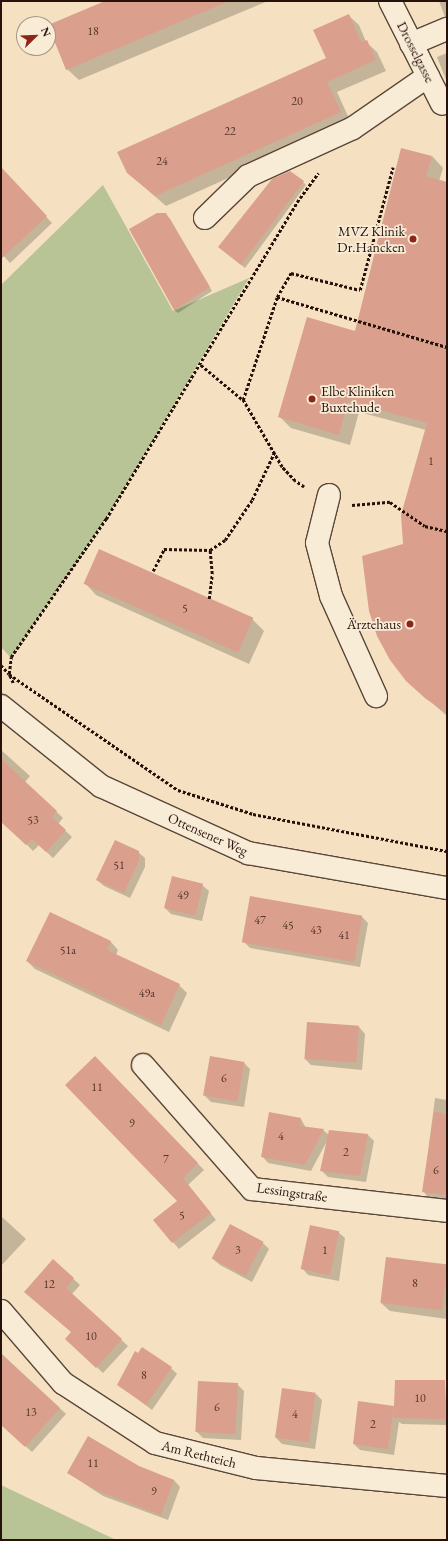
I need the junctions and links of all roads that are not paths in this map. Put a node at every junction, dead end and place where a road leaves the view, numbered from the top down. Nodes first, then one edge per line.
1 (390, 1) edge
2 (447, 29) edge
3 (412, 44) junction
4 (428, 76) junction
5 (442, 104) dead end
6 (205, 218) dead end
7 (330, 498) road end
8 (376, 696) dead end
9 (1, 706) edge
10 (447, 888) edge
11 (143, 1065) dead end
12 (447, 1211) edge
13 (1, 1311) edge
14 (447, 1486) edge

1 - 3 street, Drosselgasse
2 - 3 street
3 - 4 street, Drosselgasse
4 - 5 street, Drosselgasse
4 - 6 street
7 - 8 street
9 - 10 street, Ottensener Weg
11 - 12 street, Lessingstraße
13 - 14 street, Am Rethteich

